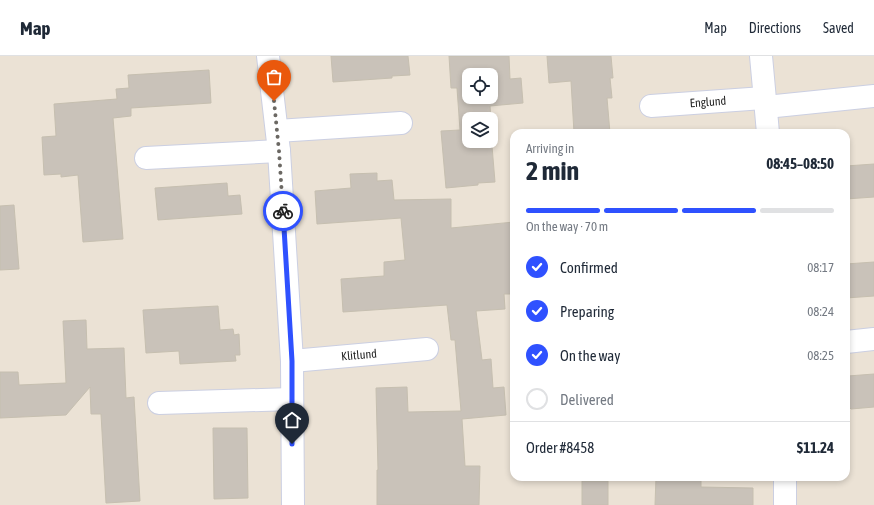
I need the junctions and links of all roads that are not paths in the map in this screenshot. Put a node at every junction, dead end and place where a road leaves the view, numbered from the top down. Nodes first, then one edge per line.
1 (268, 56) edge
2 (761, 56) edge
3 (874, 96) edge
4 (765, 102) junction
5 (652, 106) dead end
6 (401, 123) dead end
7 (768, 129) edge
8 (278, 141) junction
9 (146, 158) dead end
10 (874, 339) edge
11 (850, 342) edge
12 (427, 349) dead end
13 (292, 361) junction
14 (292, 398) junction
15 (159, 403) dead end
16 (785, 481) edge
17 (293, 505) edge
18 (785, 505) edge

1 - 8 street
2 - 4 street
3 - 4 street, Englund
4 - 5 street, Englund
4 - 7 street
6 - 8 street
8 - 9 street
8 - 13 street
10 - 11 street
12 - 13 street, Klitlund
13 - 14 street
14 - 15 street
14 - 17 street
16 - 18 street

